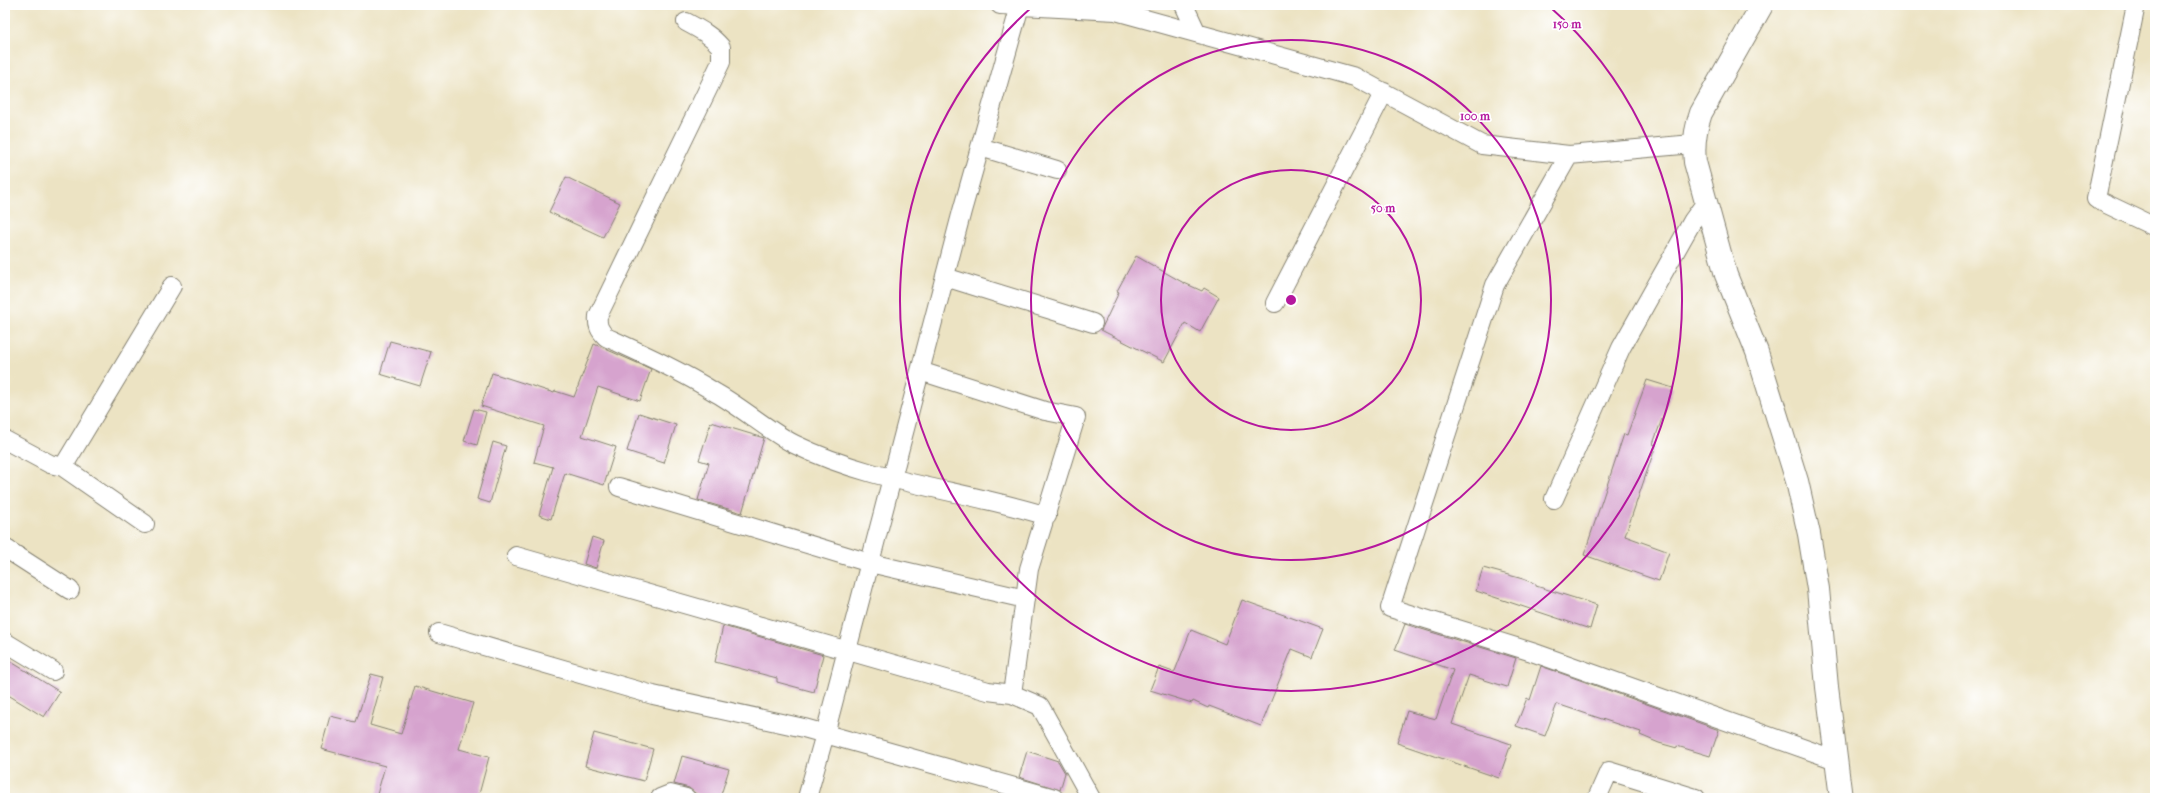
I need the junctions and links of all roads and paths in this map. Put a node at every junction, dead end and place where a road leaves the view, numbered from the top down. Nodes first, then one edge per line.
1 (1000, 5) edge
2 (1184, 5) edge
3 (1762, 5) edge
4 (2136, 5) edge
5 (1020, 6) junction
6 (686, 22) dead end
7 (1197, 33) junction
8 (1384, 92) junction
9 (1693, 144) junction
10 (980, 147) junction
11 (1569, 155) junction
12 (1057, 170) dead end
13 (1706, 202) junction
14 (2155, 227) edge
15 (945, 277) junction
16 (172, 286) dead end
17 (1275, 303) dead end
18 (1093, 323) dead end
19 (920, 372) junction
20 (5, 440) edge
21 (63, 467) junction
22 (892, 478) junction
23 (619, 487) dead end
24 (1554, 499) dead end
25 (1047, 516) junction
26 (146, 524) dead end
27 (5, 548) edge
28 (516, 556) dead end
29 (870, 563) junction
30 (70, 590) dead end
31 (1025, 599) junction
32 (439, 633) dead end
33 (5, 642) edge
34 (847, 650) junction
35 (53, 671) dead end
36 (1012, 694) junction
37 (825, 734) junction
38 (1836, 760) junction
39 (660, 798) edge
40 (686, 798) edge
41 (807, 798) edge
42 (1054, 798) edge
43 (1091, 798) edge
44 (1597, 798) edge
45 (1696, 798) edge
46 (1841, 798) edge

1 - 5 street
2 - 7 street
3 - 9 street
4 - 14 street
5 - 7 street
5 - 10 street
6 - 22 street
7 - 8 street
8 - 11 street
8 - 17 street
9 - 11 street
9 - 13 street
10 - 12 street
10 - 15 street
11 - 38 street
13 - 24 street
13 - 38 street
15 - 18 street
15 - 19 street
16 - 21 street
19 - 22 street
19 - 25 street
20 - 21 street
21 - 26 street
22 - 25 street
22 - 29 street
23 - 29 street
25 - 31 street
27 - 30 street
28 - 34 street
29 - 31 street
29 - 34 street
31 - 36 street
32 - 37 street
33 - 35 street
34 - 36 street
34 - 37 street
36 - 43 street
37 - 41 street
37 - 42 street
38 - 46 street
39 - 40 street
44 - 45 street

